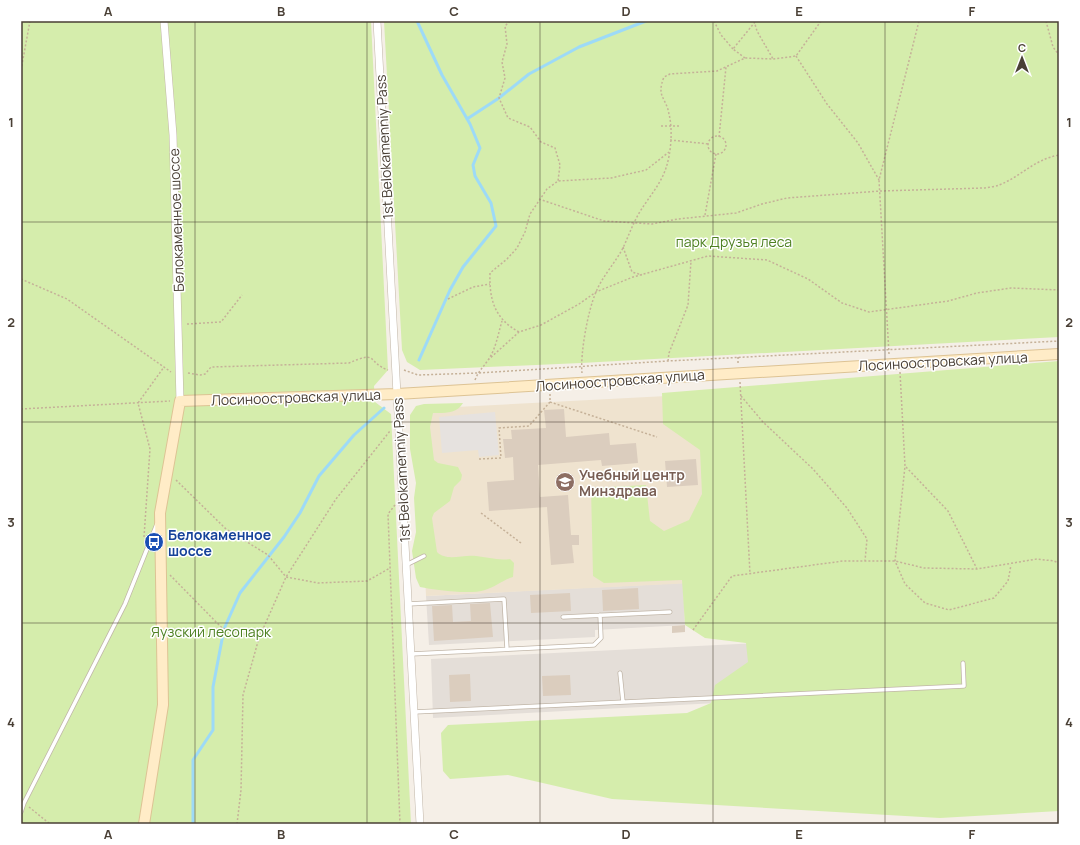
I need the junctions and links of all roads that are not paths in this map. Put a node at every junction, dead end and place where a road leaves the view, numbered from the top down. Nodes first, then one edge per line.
1 (164, 21) edge
2 (378, 21) edge
3 (1059, 354) edge
4 (397, 394) junction
5 (180, 401) junction
6 (160, 513) junction
7 (424, 556) dead end
8 (406, 565) junction
9 (408, 604) junction
10 (670, 612) dead end
11 (600, 615) junction
12 (563, 617) dead end
13 (507, 649) junction
14 (411, 654) junction
15 (963, 663) dead end
16 (620, 673) dead end
17 (622, 702) junction
18 (414, 712) junction
19 (21, 812) edge
20 (144, 824) edge
21 (420, 824) edge

1 - 5 street, Белокаменное шоссе
2 - 4 street, 1st Belokamenniy Pass
3 - 4 street, Лосиноостровская улица
4 - 5 street, Лосиноостровская улица
4 - 8 street, 1st Belokamenniy Pass
5 - 6 street, Белокаменное шоссе
6 - 19 lane
6 - 20 street, Белокаменное шоссе
7 - 8 lane
8 - 9 street, 1st Belokamenniy Pass
9 - 13 lane
9 - 14 street, 1st Belokamenniy Pass
10 - 11 lane
11 - 12 lane
11 - 13 lane
13 - 14 lane
14 - 18 street, 1st Belokamenniy Pass
15 - 17 lane
16 - 17 lane
17 - 18 lane
18 - 21 street, 1st Belokamenniy Pass

